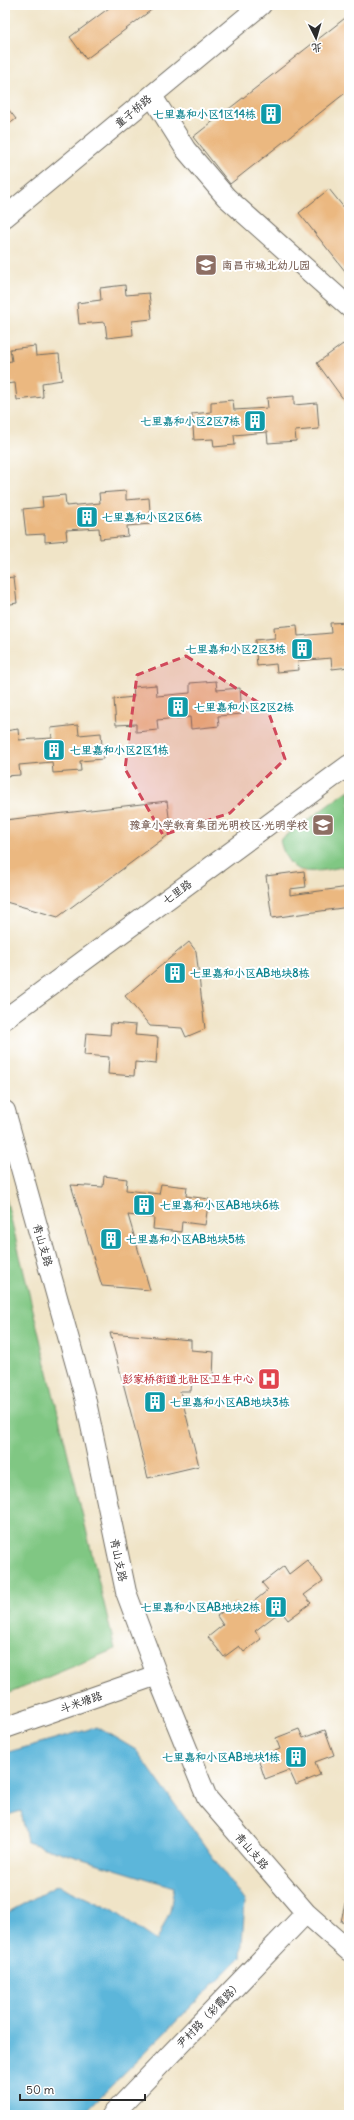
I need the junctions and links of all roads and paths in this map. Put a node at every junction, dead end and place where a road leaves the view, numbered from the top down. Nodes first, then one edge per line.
1 (262, 5) edge
2 (152, 96) junction
3 (5, 218) edge
4 (349, 307) edge
5 (349, 765) edge
6 (5, 1019) edge
7 (5, 1111) edge
8 (157, 1675) junction
9 (5, 1728) edge
10 (306, 1913) junction
11 (349, 1951) edge
12 (112, 2115) edge

1 - 2 street, 童子桥路
2 - 3 street, 童子桥路
2 - 4 street
5 - 6 street, 七里路
7 - 8 street, 青山支路
8 - 9 street, 斗米塘路
8 - 10 street, 青山支路
10 - 11 street, 青山支路
10 - 12 street, 尹村路（彩霞路）

